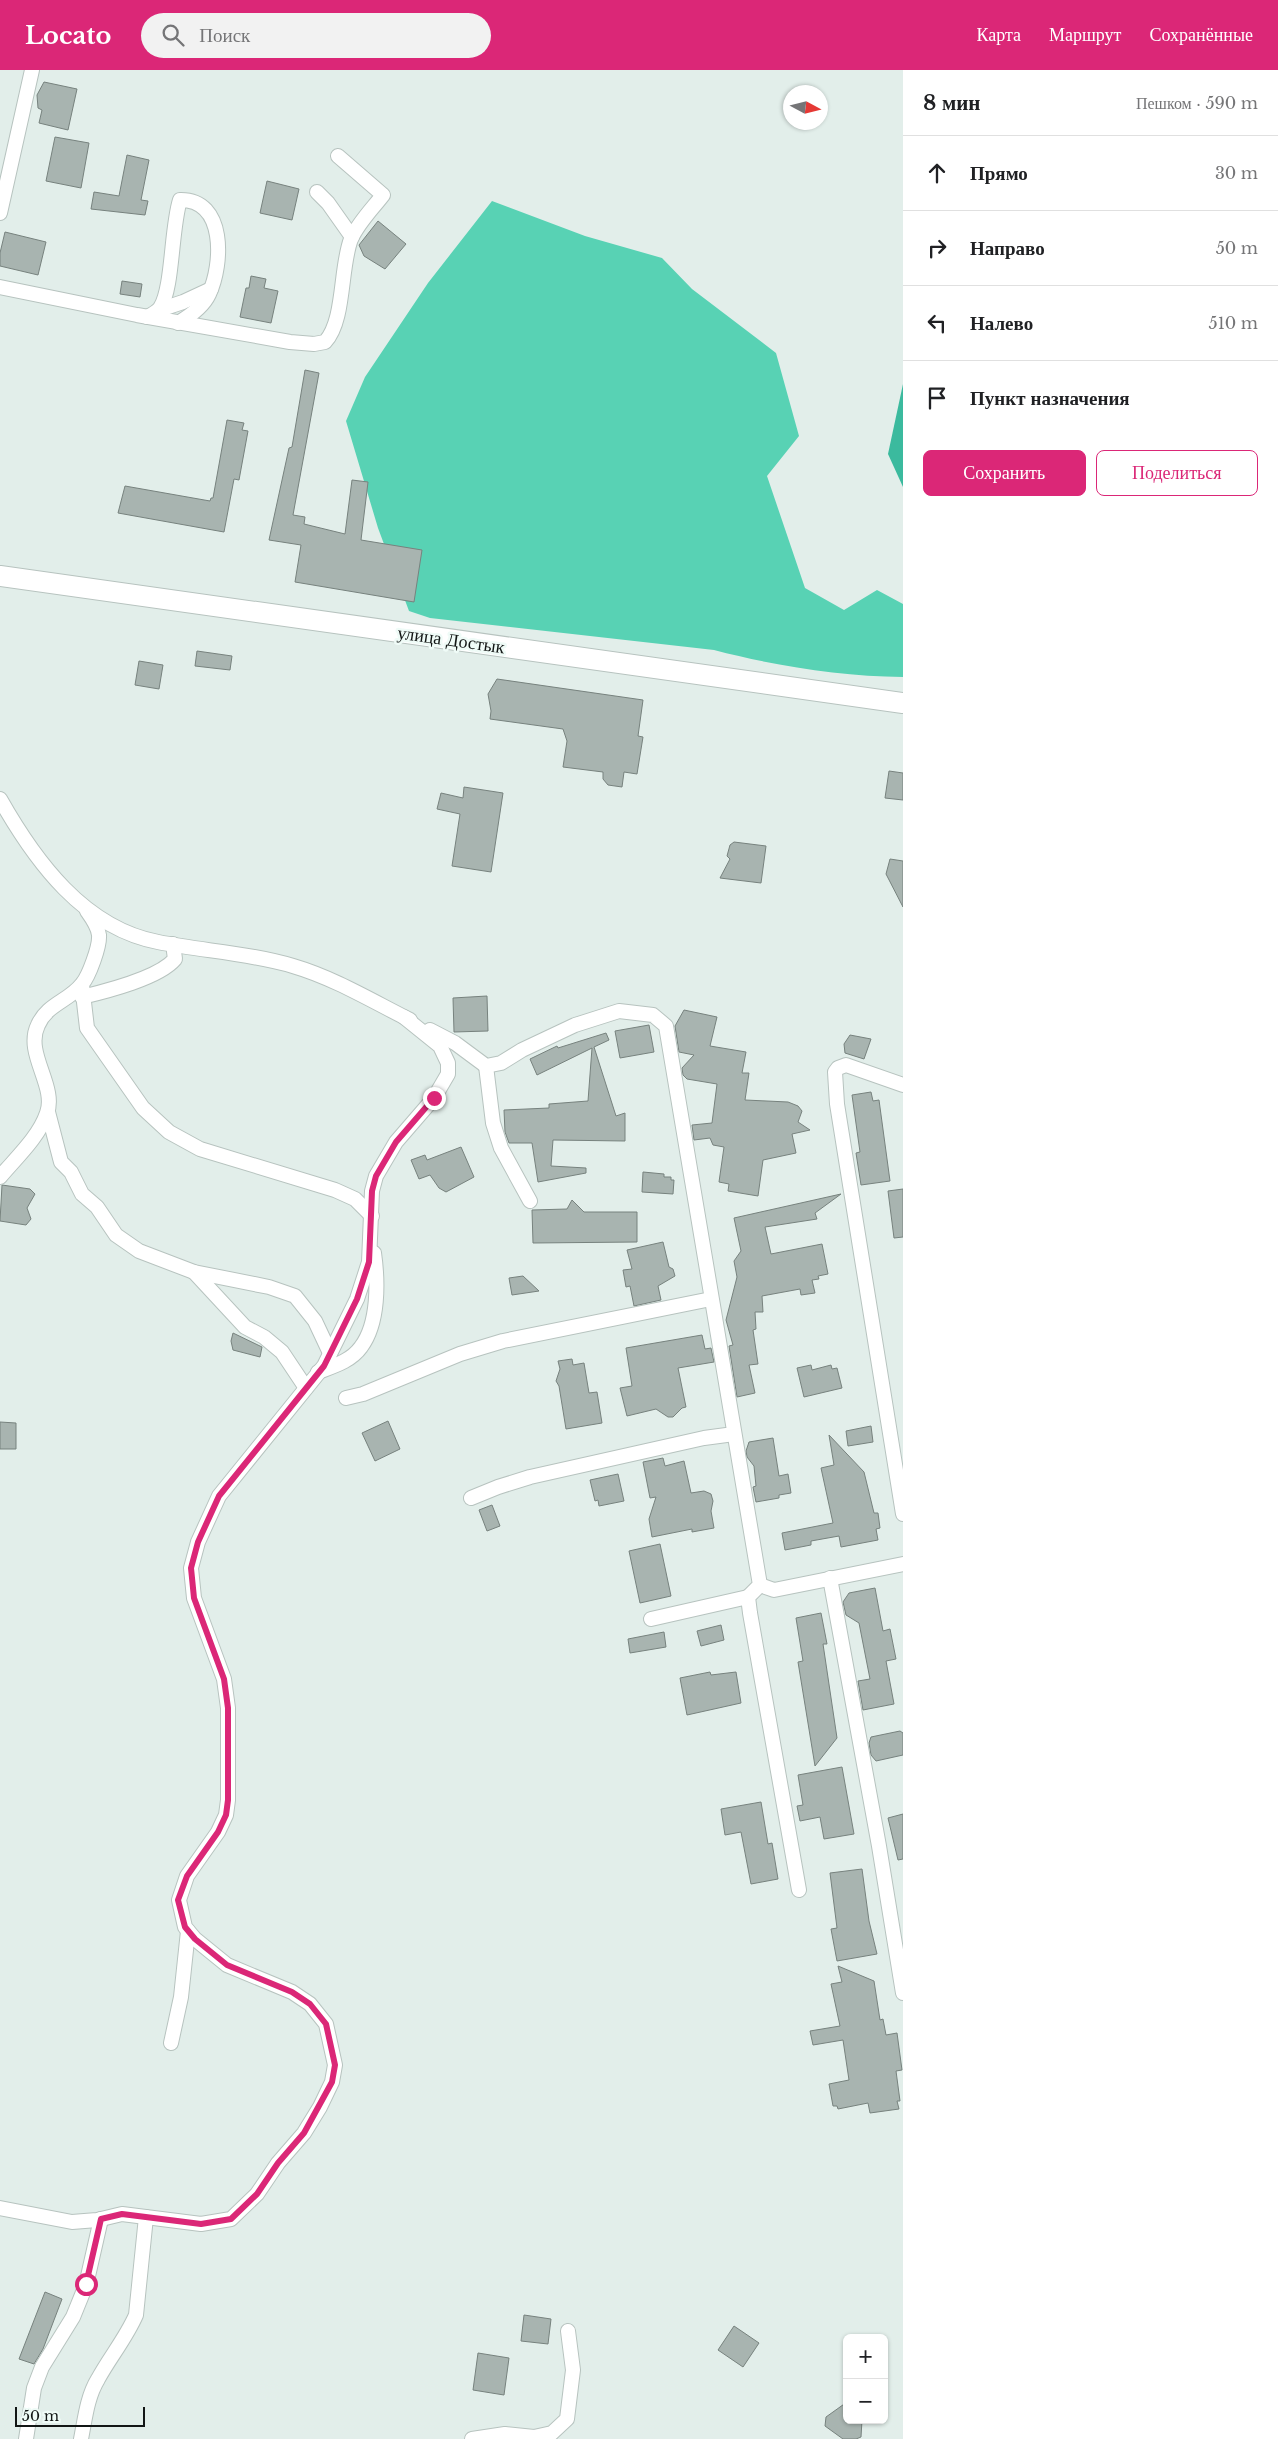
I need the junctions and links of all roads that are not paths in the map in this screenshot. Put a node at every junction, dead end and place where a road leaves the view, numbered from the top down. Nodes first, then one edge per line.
1 (32, 70) edge
2 (338, 156) dead end
3 (317, 192) dead end
4 (0, 213) edge
5 (352, 237) junction
6 (0, 287) edge
7 (210, 289) junction
8 (159, 310) junction
9 (147, 317) junction
10 (178, 323) junction
11 (0, 576) edge
12 (903, 704) edge
13 (0, 799) edge
14 (84, 906) junction
15 (173, 944) junction
16 (82, 991) junction
17 (404, 1017) junction
18 (466, 1052) junction
19 (445, 1054) junction
20 (486, 1066) junction
21 (903, 1084) edge
22 (48, 1112) junction
23 (0, 1177) edge
24 (530, 1201) dead end
25 (372, 1216) junction
26 (371, 1235) junction
27 (194, 1272) junction
28 (711, 1300) junction
29 (330, 1353) junction
30 (318, 1372) junction
31 (306, 1388) junction
32 (346, 1398) dead end
33 (734, 1434) junction
34 (471, 1498) dead end
35 (903, 1514) edge
36 (903, 1564) edge
37 (830, 1578) junction
38 (760, 1585) junction
39 (748, 1598) junction
40 (651, 1620) dead end
41 (799, 1890) dead end
42 (188, 1931) junction
43 (903, 1993) edge
44 (171, 2043) dead end
45 (0, 2208) edge
46 (146, 2217) junction
47 (101, 2219) junction
48 (568, 2331) dead end
49 (26, 2439) edge
50 (81, 2439) edge
51 (472, 2439) edge

1 - 4 street
2 - 5 street
3 - 5 street
5 - 10 street
6 - 9 street
7 - 8 street
7 - 8 street
7 - 10 street
8 - 9 street
9 - 10 street
11 - 12 main road, улица Достык
13 - 14 street
14 - 15 street
14 - 16 street
15 - 16 street
15 - 17 street
16 - 22 street
16 - 25 street
17 - 18 street
17 - 19 street
18 - 19 street
18 - 20 street
19 - 25 street
20 - 24 street
20 - 28 street
21 - 35 street
22 - 23 street
22 - 27 street
25 - 26 street
26 - 29 street
26 - 30 street
27 - 29 street
27 - 31 street
28 - 32 street
28 - 33 street
29 - 30 street
30 - 31 street
31 - 42 street
33 - 34 street
33 - 38 street
36 - 37 street
37 - 38 street
37 - 43 street
38 - 39 street
39 - 40 street
39 - 41 street
42 - 44 street
42 - 46 street
45 - 47 street
46 - 47 street
46 - 50 street
47 - 49 street
48 - 51 street

